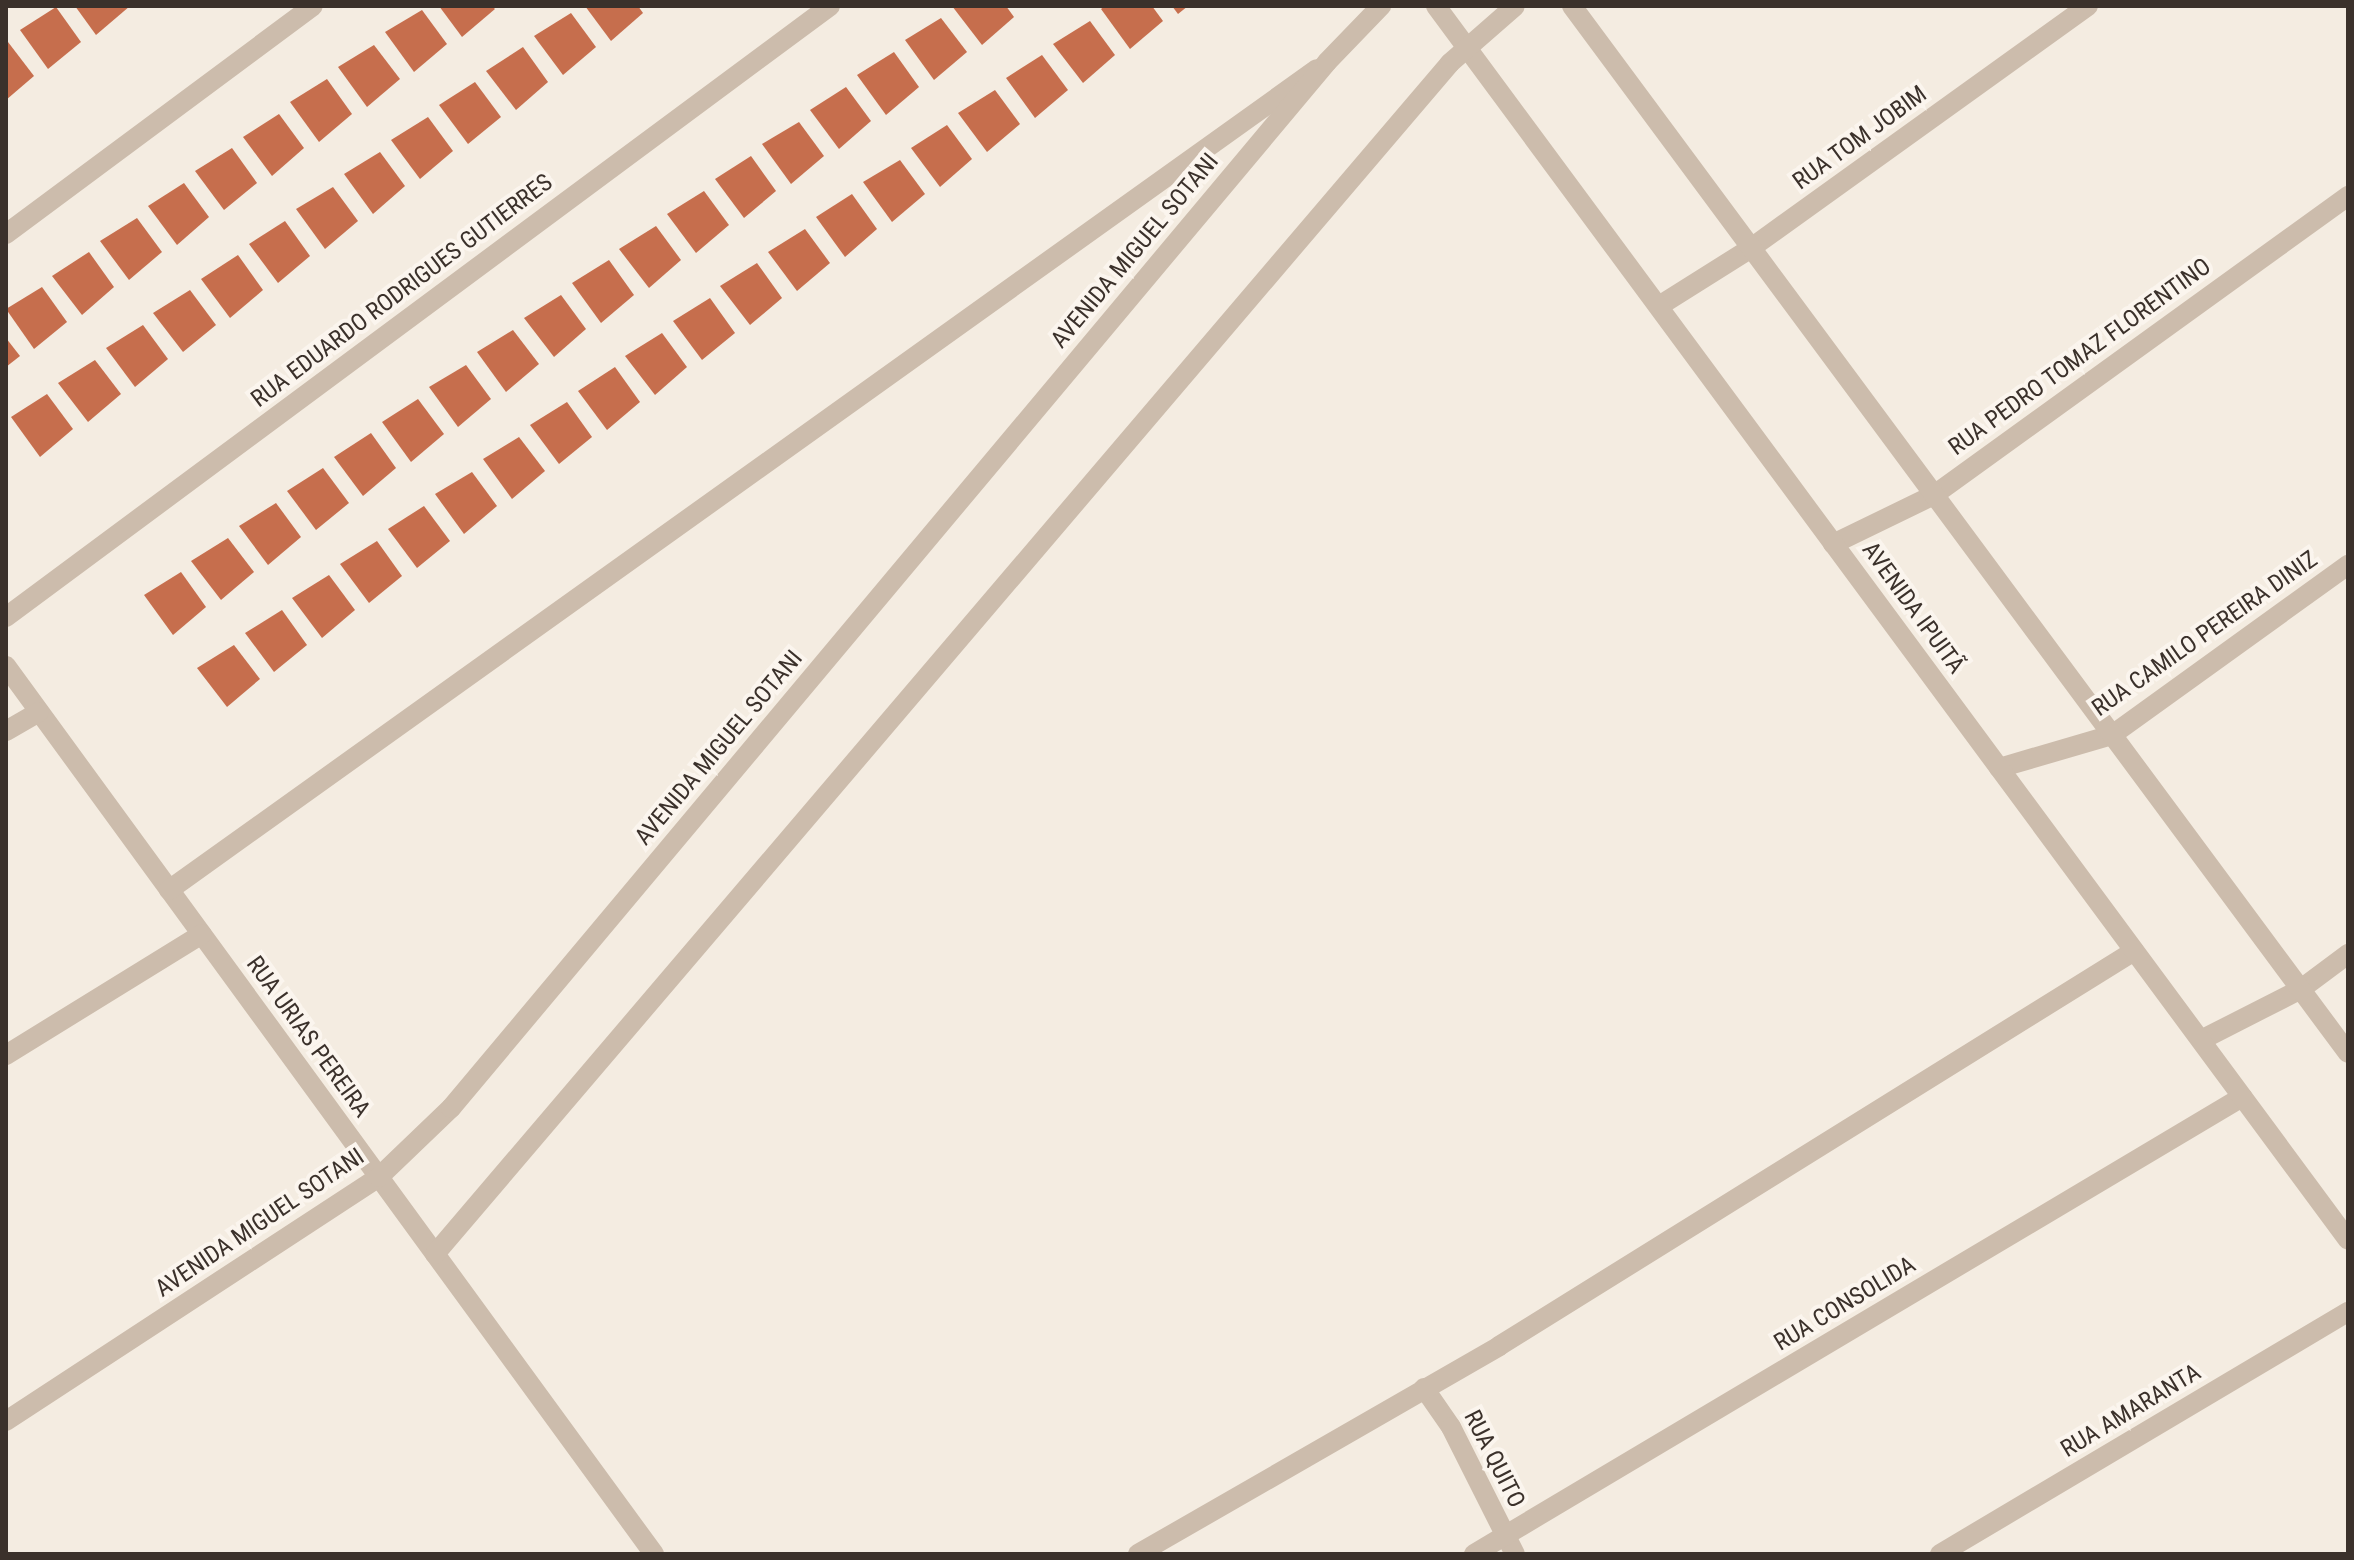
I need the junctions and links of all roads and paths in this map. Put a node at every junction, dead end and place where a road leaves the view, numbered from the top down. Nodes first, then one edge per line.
1 (313, 6) edge
2 (830, 6) edge
3 (1381, 6) edge
4 (1436, 6) edge
5 (1515, 6) edge
6 (1572, 6) edge
7 (2088, 6) edge
8 (1467, 47) junction
9 (1327, 62) junction
10 (2348, 196) edge
11 (6, 234) edge
12 (1751, 248) junction
13 (1659, 306) junction
14 (1934, 495) junction
15 (1833, 544) junction
16 (2348, 565) edge
17 (6, 617) edge
18 (6, 666) edge
19 (39, 712) junction
20 (6, 731) edge
21 (2112, 735) junction
22 (1999, 768) junction
23 (169, 890) junction
24 (202, 934) junction
25 (2134, 951) junction
26 (2348, 954) edge
27 (2301, 989) junction
28 (2201, 1040) junction
29 (2348, 1053) edge
30 (6, 1055) edge
31 (2242, 1097) junction
32 (379, 1177) junction
33 (2348, 1240) edge
34 (435, 1254) junction
35 (2348, 1312) edge
36 (1424, 1388) junction
37 (6, 1421) edge
38 (1509, 1545) edge
39 (654, 1554) edge
40 (1138, 1554) edge
41 (1474, 1554) edge
42 (1940, 1554) edge

1 - 11 street
2 - 17 street, RUA EDUARDO RODRIGUES GUTIERRES
3 - 9 street, AVENIDA MIGUEL SOTANI
4 - 8 street, AVENIDA IPUITÃ
5 - 8 street
6 - 12 street
7 - 12 street, RUA TOM JOBIM
8 - 13 street, AVENIDA IPUITÃ
8 - 34 street
9 - 23 street
9 - 32 street, AVENIDA MIGUEL SOTANI
10 - 14 street, RUA PEDRO TOMAZ FLORENTINO
12 - 13 street, RUA TOM JOBIM
12 - 14 street
13 - 15 street, AVENIDA IPUITÃ
14 - 15 street, RUA PEDRO TOMAZ FLORENTINO
14 - 21 street
15 - 22 street, AVENIDA IPUITÃ
16 - 21 street, RUA CAMILO PEREIRA DINIZ
18 - 19 street, RUA URIAS PEREIRA
19 - 20 street
19 - 23 street, RUA URIAS PEREIRA
21 - 22 street, RUA CAMILO PEREIRA DINIZ
21 - 27 street
22 - 25 street, AVENIDA IPUITÃ
23 - 24 street, RUA URIAS PEREIRA
24 - 30 street
24 - 32 street, RUA URIAS PEREIRA
25 - 28 street, AVENIDA IPUITÃ
25 - 36 street
26 - 27 street
27 - 28 street
27 - 29 street
28 - 31 street, AVENIDA IPUITÃ
31 - 33 street, AVENIDA IPUITÃ
31 - 38 street, RUA CONSOLIDA
32 - 34 street, RUA URIAS PEREIRA
32 - 37 street, AVENIDA MIGUEL SOTANI
34 - 39 street, RUA URIAS PEREIRA
35 - 42 street, RUA AMARANTA
36 - 38 street, RUA QUITO
36 - 40 street
38 - 41 street, RUA CONSOLIDA

